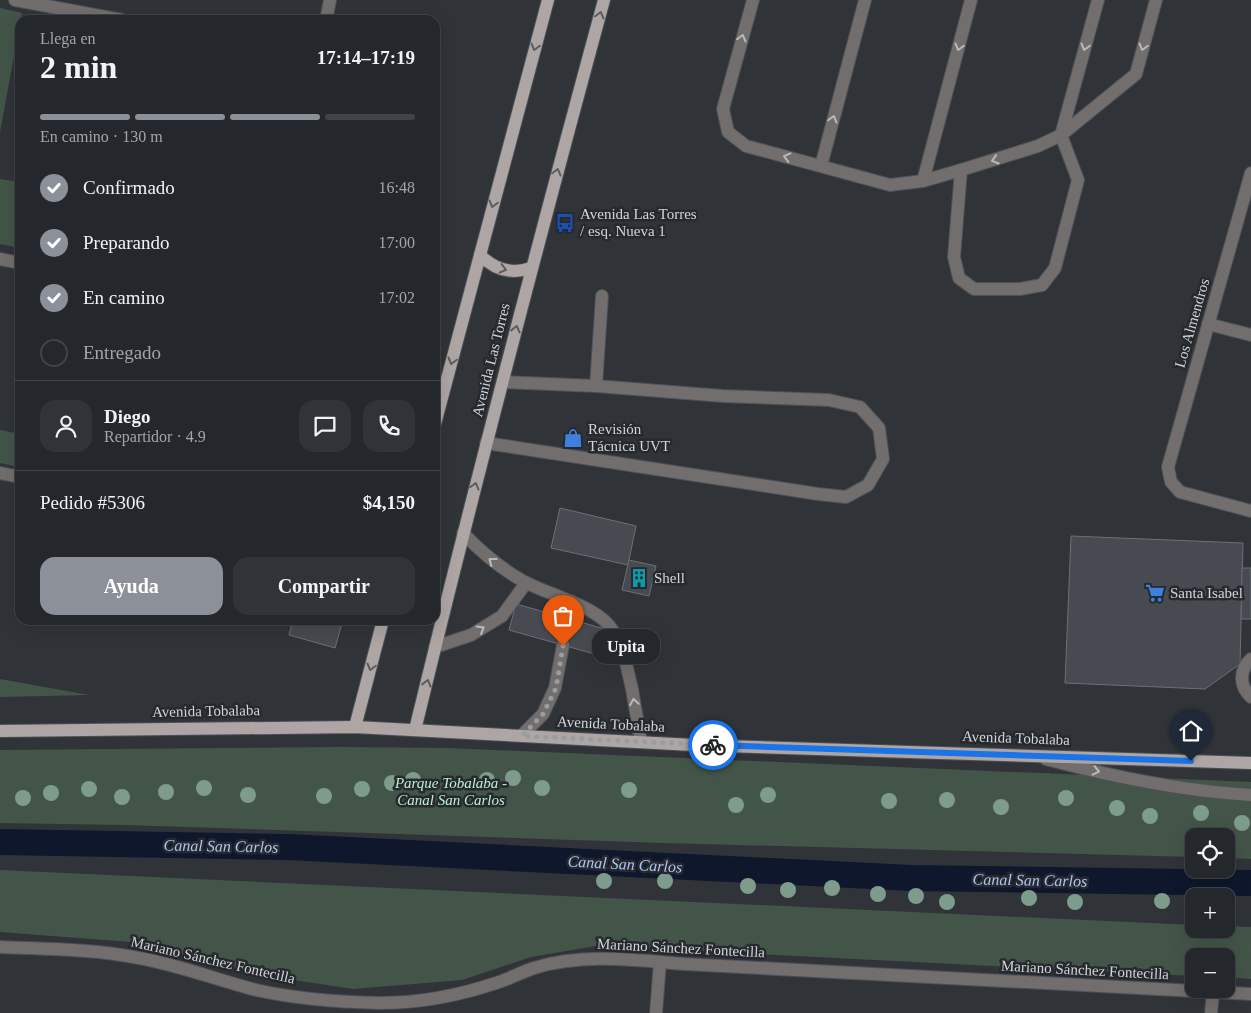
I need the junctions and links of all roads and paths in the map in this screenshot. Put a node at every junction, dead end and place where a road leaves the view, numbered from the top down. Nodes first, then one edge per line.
1 (15, 0) edge
2 (330, 0) edge
3 (548, 0) edge
4 (604, 0) edge
5 (752, 0) edge
6 (865, 0) edge
7 (971, 0) edge
8 (1098, 0) edge
9 (1152, 0) edge
10 (1156, 0) edge
11 (95, 15) edge
12 (327, 15) edge
13 (1150, 20) junction
14 (1062, 135) junction
15 (821, 166) junction
16 (961, 170) junction
17 (1251, 173) edge
18 (923, 181) junction
19 (480, 255) junction
20 (0, 259) edge
21 (15, 262) edge
22 (531, 268) junction
23 (602, 296) dead end
24 (1208, 324) junction
25 (1251, 335) edge
26 (502, 382) junction
27 (596, 386) junction
28 (440, 405) edge
29 (486, 444) junction
30 (0, 473) edge
31 (15, 476) edge
32 (1251, 512) edge
33 (463, 533) junction
34 (526, 583) junction
35 (571, 602) junction
36 (568, 619) tunnel mouth
37 (382, 625) edge
38 (613, 631) tunnel mouth
39 (563, 646) tunnel mouth
40 (436, 647) junction
41 (1251, 659) edge
42 (626, 663) tunnel mouth
43 (1251, 697) edge
44 (355, 726) junction
45 (415, 730) junction
46 (0, 731) edge
47 (522, 736) junction
48 (641, 742) junction
49 (1032, 755) junction
50 (1251, 763) edge
51 (1251, 795) edge
52 (0, 947) edge
53 (660, 962) junction
54 (1185, 991) edge
55 (1235, 994) edge
56 (1251, 994) edge
57 (1212, 998) edge
58 (351, 1007) edge
59 (656, 1013) edge
60 (1211, 1013) edge

1 - 11 street
2 - 12 street
3 -> 19 main road
22 -> 4 main road, Avenida Las Torres
15 -> 5 street
15 -> 6 street
7 -> 18 street
8 -> 14 street
9 - 13 street
10 - 13 street
13 -> 14 street
14 -> 16 street
14 - 16 street
15 - 18 street
16 - 18 street
17 - 24 street, Los Almendros
19 -> 22 main road
19 -> 28 main road
20 - 21 street
26 -> 22 main road, Avenida Las Torres
23 - 27 street
24 - 25 street
24 - 32 street, Los Almendros
26 - 27 street
26 - 29 main road, Avenida Las Torres
27 - 29 street
33 -> 29 main road, Avenida Las Torres
30 - 31 street
34 -> 33 street
33 - 40 main road, Avenida Las Torres
34 - 35 street
40 -> 34 street
35 - 36 street
35 - 38 street
37 -> 44 main road
39 - 47 street
45 -> 40 main road, Avenida Las Torres
41 - 43 street
48 -> 42 street
44 - 45 main road, Avenida Tobalaba
44 - 46 main road, Avenida Tobalaba
45 - 47 main road, Avenida Tobalaba
47 - 48 main road, Avenida Tobalaba
48 - 49 main road, Avenida Tobalaba
49 - 50 main road, Avenida Tobalaba
49 -> 51 street
52 - 58 street, Mariano Sánchez Fontecilla
53 - 54 street, Mariano Sánchez Fontecilla
53 - 58 street, Mariano Sánchez Fontecilla
53 - 59 street
55 - 56 street, Mariano Sánchez Fontecilla
57 - 60 street

